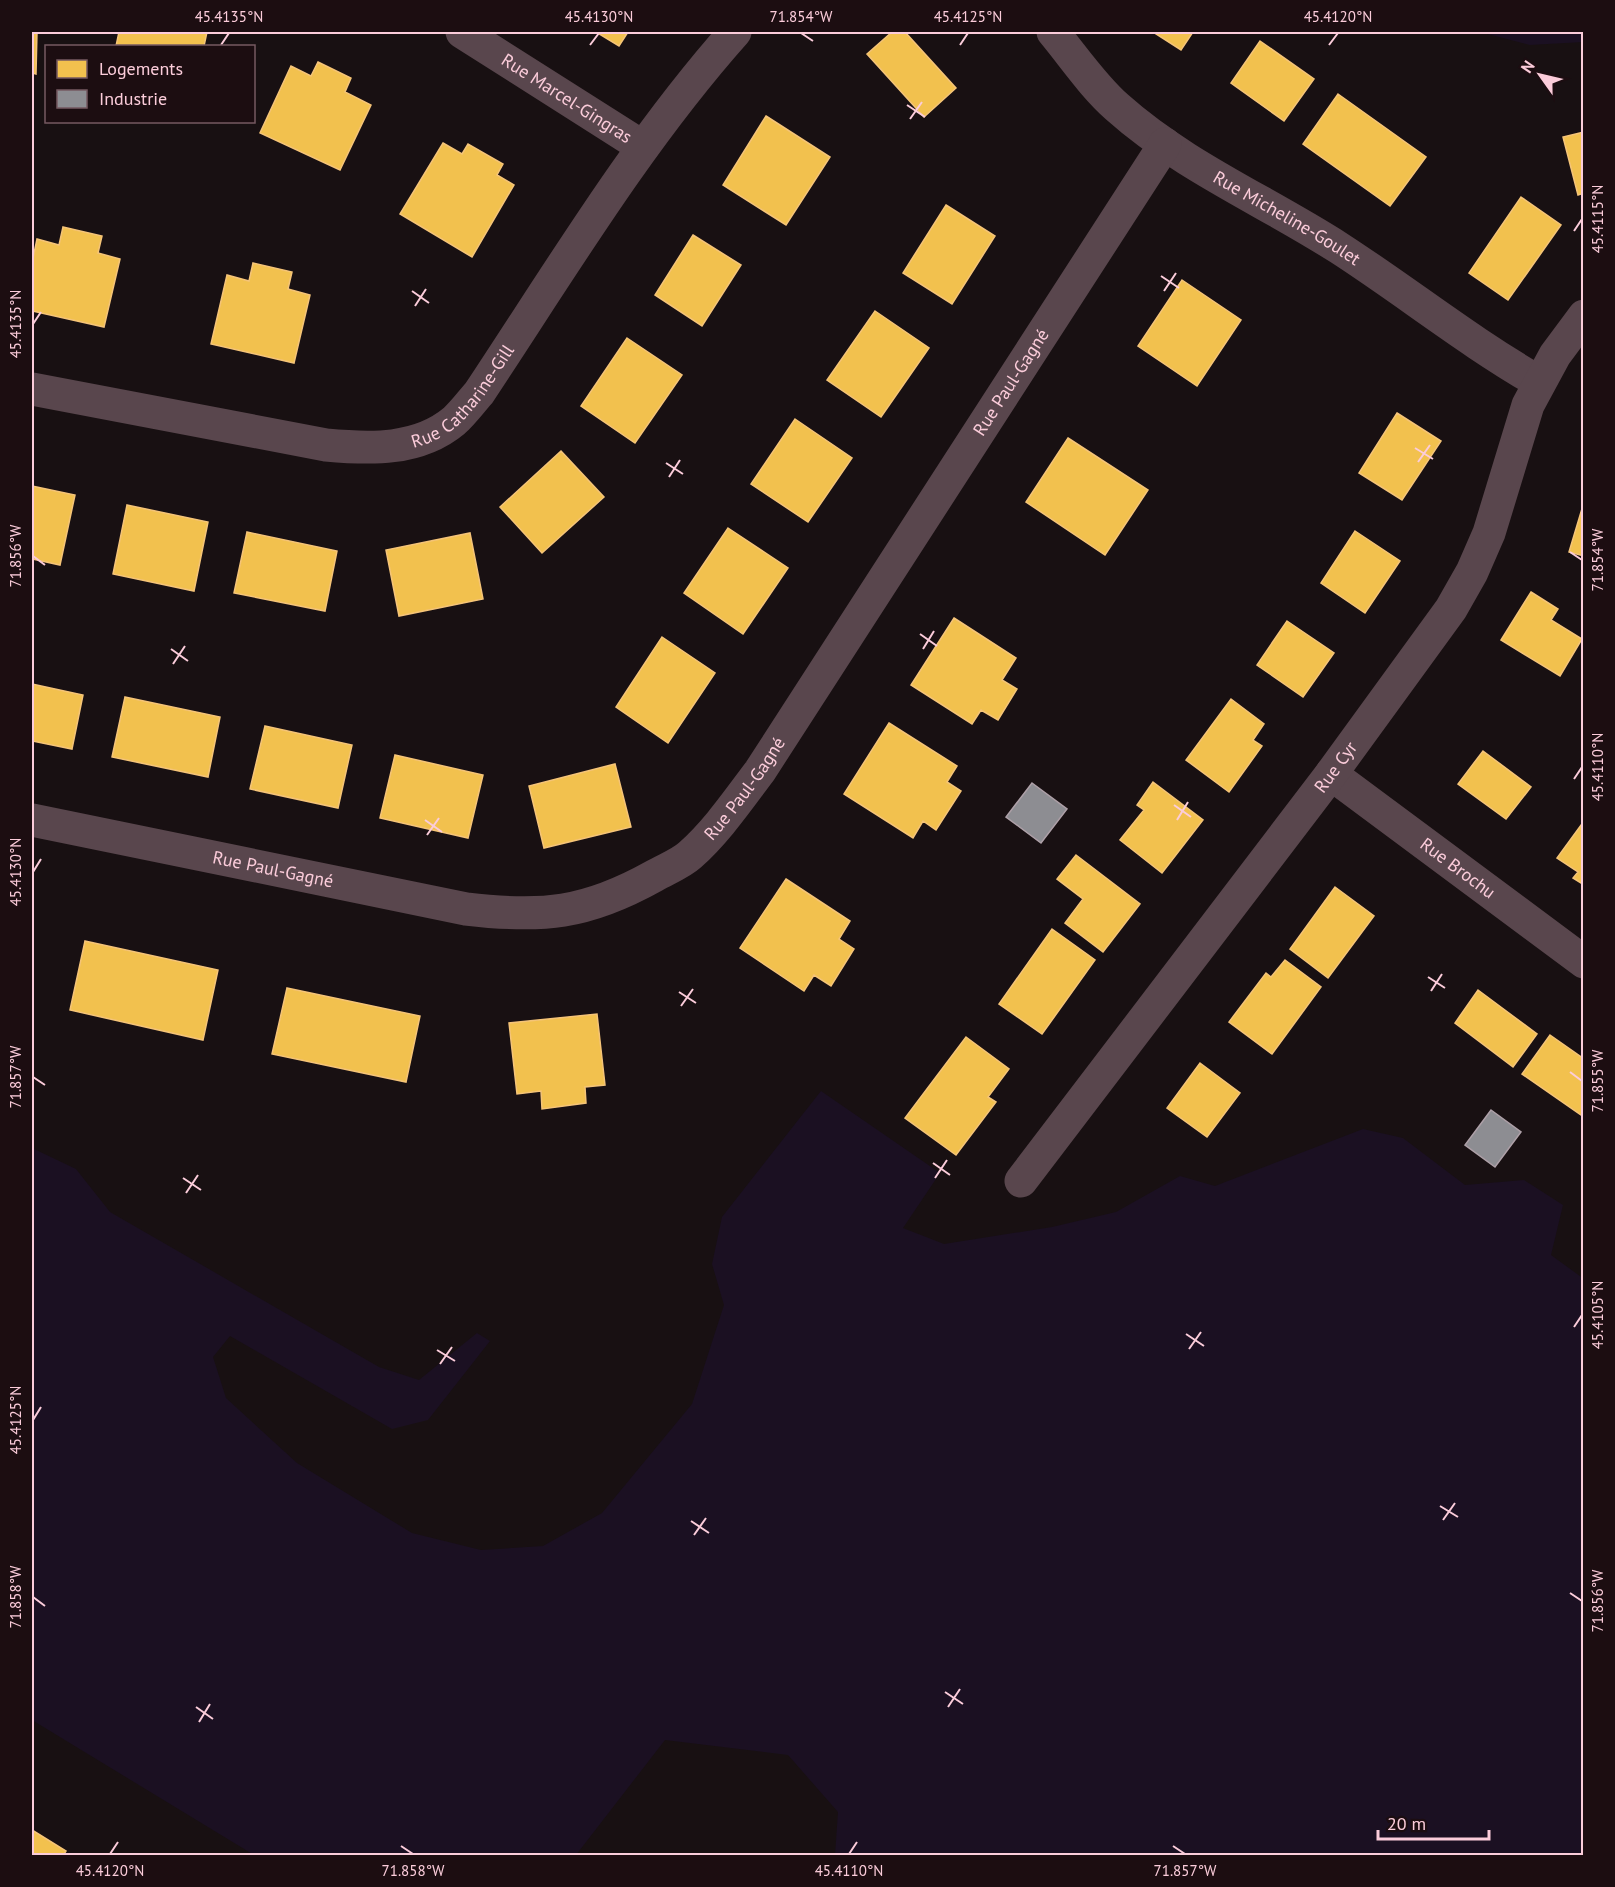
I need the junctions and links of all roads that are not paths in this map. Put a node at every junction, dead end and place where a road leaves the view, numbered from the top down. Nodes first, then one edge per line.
1 (462, 32) edge
2 (735, 32) edge
3 (1053, 32) edge
4 (1165, 144) junction
5 (643, 147) junction
6 (1584, 316) edge
7 (1539, 382) junction
8 (32, 389) edge
9 (1331, 774) junction
10 (32, 820) edge
11 (1584, 962) edge
12 (1021, 1181) dead end

1 - 5 street, Rue Marcel-Gingras
2 - 5 street, Rue Catharine-Gill
3 - 4 street, Rue Micheline-Goulet
4 - 7 street, Rue Micheline-Goulet
4 - 10 street, Rue Paul-Gagné
5 - 8 street, Rue Catharine-Gill
6 - 7 street, Rue Cyr
7 - 9 street, Rue Cyr
9 - 11 street, Rue Brochu
9 - 12 street, Rue Cyr

